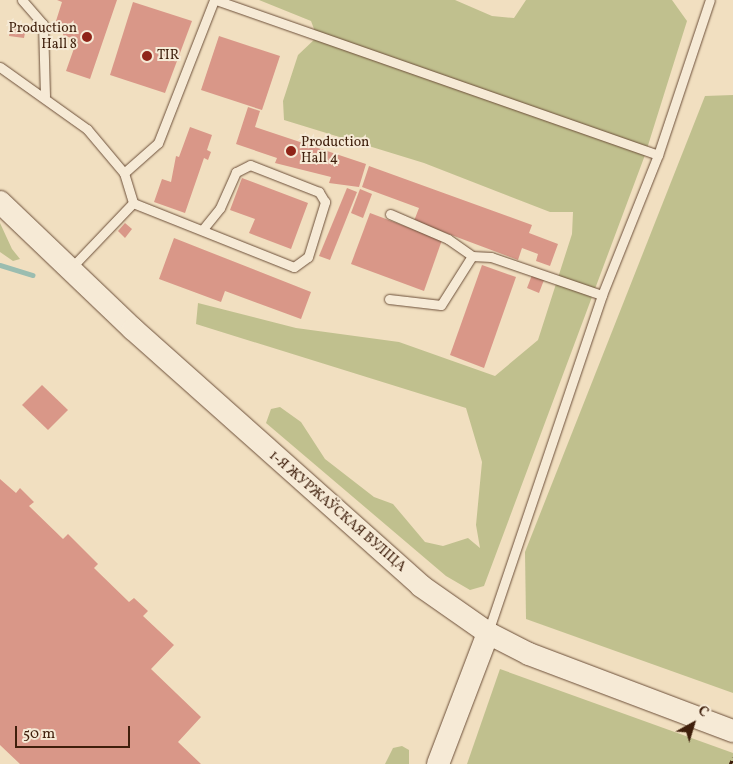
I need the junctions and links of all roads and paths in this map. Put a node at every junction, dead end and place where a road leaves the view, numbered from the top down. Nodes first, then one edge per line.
1 (22, 0) edge
2 (215, 0) edge
3 (710, 0) edge
4 (0, 67) edge
5 (45, 96) junction
6 (658, 156) junction
7 (124, 173) junction
8 (0, 202) edge
9 (133, 202) junction
10 (390, 214) dead end
11 (203, 229) junction
12 (472, 256) junction
13 (70, 268) junction
14 (602, 296) junction
15 (389, 299) dead end
16 (488, 633) junction
17 (733, 731) edge
18 (733, 758) edge
19 (438, 764) edge
20 (730, 764) edge

1 - 5 lane
2 - 6 lane
2 - 7 lane
3 - 6 lane
4 - 5 lane
5 - 7 lane
6 - 14 lane
7 - 9 lane
8 - 13 street, 1-Я ЖУРЖАЎСКАЯ ВУЛІЦА
9 - 11 lane
9 - 13 lane
10 - 12 lane
11 - 11 lane
12 - 14 lane
12 - 15 lane
13 - 16 street, 1-Я ЖУРЖАЎСКАЯ ВУЛІЦА
14 - 16 lane
16 - 17 street, 1-Я ЖУРЖАЎСКАЯ ВУЛІЦА
16 - 19 street
18 - 20 path

